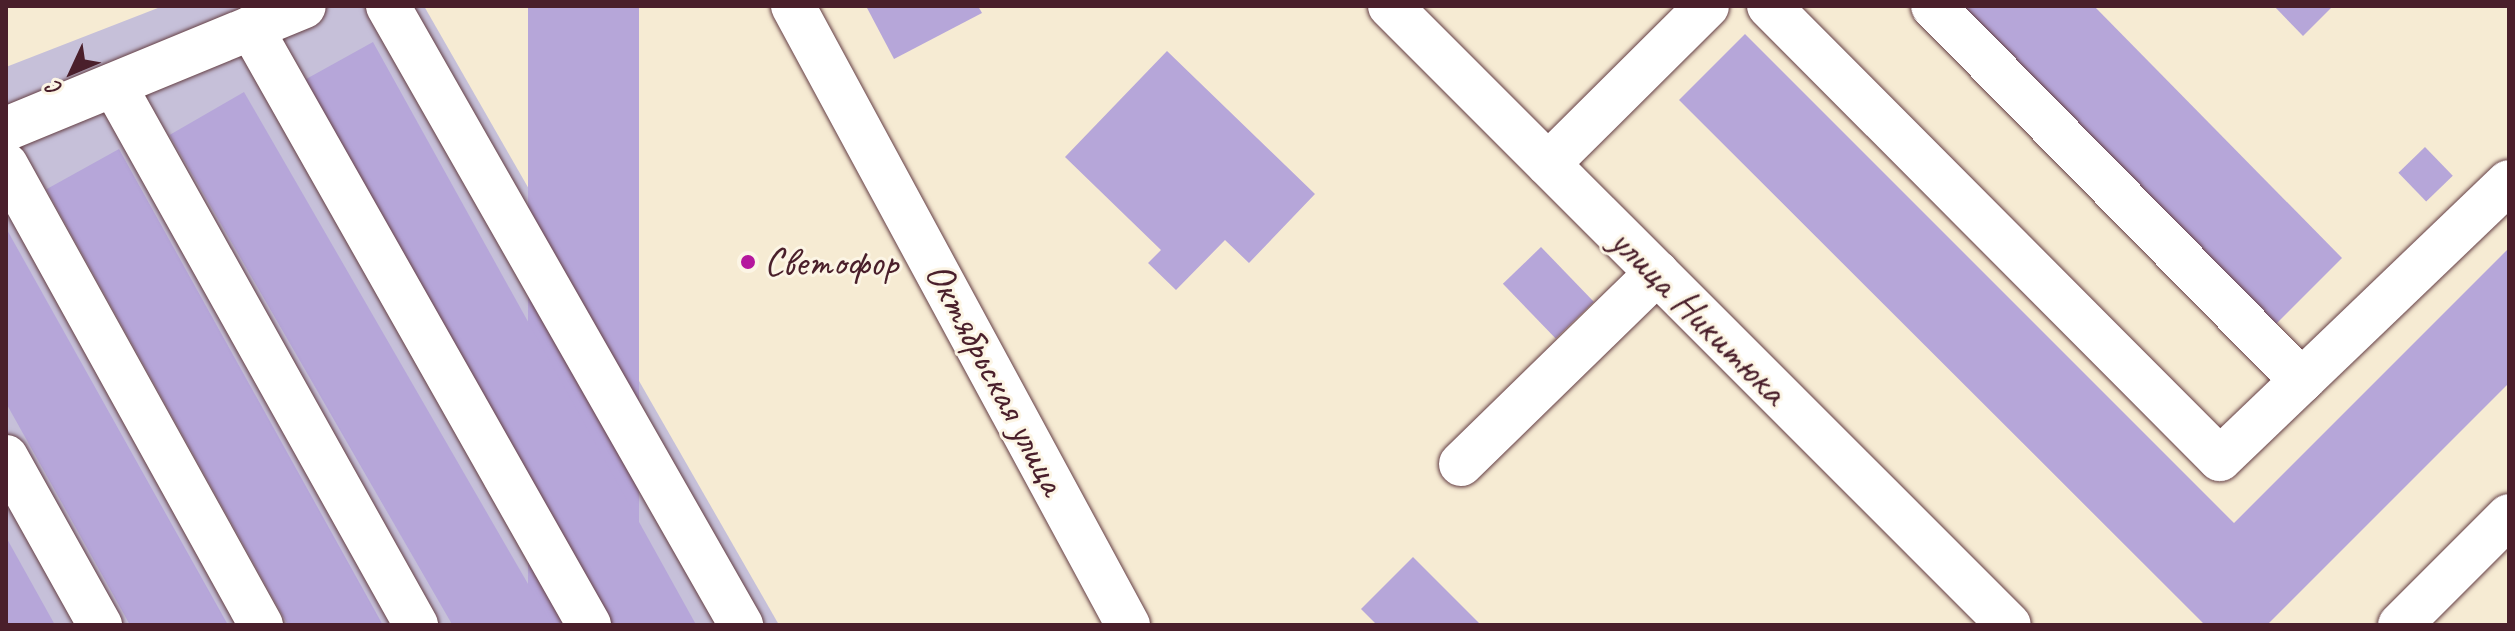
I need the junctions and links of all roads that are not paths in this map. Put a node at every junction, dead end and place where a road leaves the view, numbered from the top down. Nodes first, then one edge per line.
1 (304, 6) edge
2 (388, 6) edge
3 (793, 6) edge
4 (1390, 6) edge
5 (1707, 6) edge
6 (1769, 6) edge
7 (1933, 6) edge
8 (251, 28) junction
9 (114, 85) junction
10 (6, 129) edge
11 (1548, 164) junction
12 (6, 165) edge
13 (2509, 182) edge
14 (1657, 273) junction
15 (2302, 381) junction
16 (6, 457) edge
17 (1461, 464) dead end
18 (2509, 516) edge
19 (100, 625) edge
20 (261, 625) edge
21 (416, 625) edge
22 (589, 625) edge
23 (741, 625) edge
24 (1128, 625) edge
25 (2009, 625) edge
26 (2400, 625) edge

1 - 8 street
2 - 23 street
3 - 24 street, Октябрьская улица
4 - 11 street, улица Никитюка
5 - 11 street
6 - 15 street
7 - 15 street
8 - 9 street
8 - 22 street
9 - 10 street
9 - 21 street
11 - 14 street, улица Никитюка
12 - 20 street
13 - 15 street
14 - 17 street
14 - 25 street, улица Никитюка
16 - 19 street
18 - 26 street

